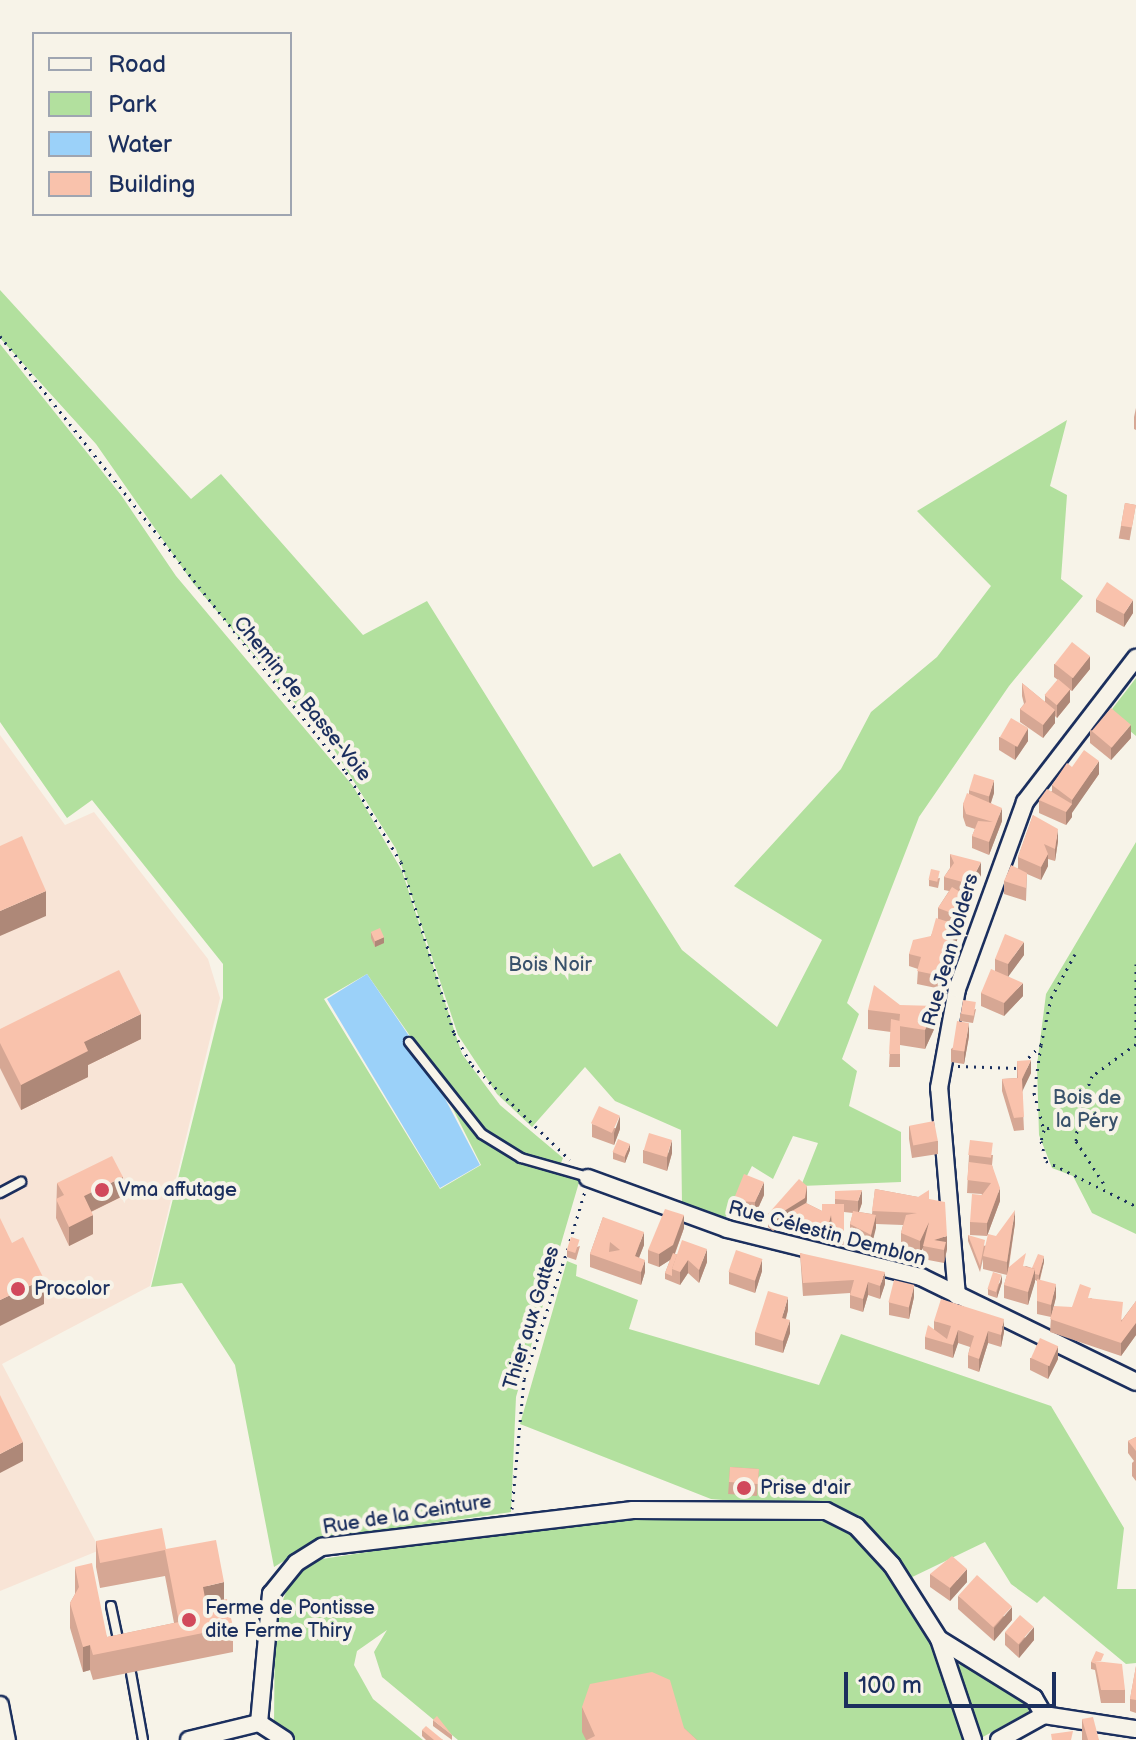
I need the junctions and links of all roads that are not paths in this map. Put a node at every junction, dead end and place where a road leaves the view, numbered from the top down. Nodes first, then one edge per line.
1 (1136, 658) edge
2 (409, 1042) dead end
3 (588, 1178) joint
4 (21, 1182) dead end
5 (0, 1193) edge
6 (957, 1296) junction
7 (1136, 1382) edge
8 (111, 1606) dead end
9 (939, 1639) junction
10 (128, 1658) edge
11 (131, 1673) dead end
12 (0, 1705) edge
13 (1044, 1715) junction
14 (259, 1723) junction
15 (1136, 1729) edge
16 (7, 1740) edge
17 (143, 1740) edge
18 (189, 1740) edge
19 (285, 1740) edge
20 (973, 1740) edge
21 (999, 1740) edge

1 - 6 street, Rue Jean Volders
2 - 3 lane
3 - 6 street, Rue Célestin Demblon
4 - 5 lane
6 - 7 street, Rue Célestin Demblon
8 - 10 lane
9 - 13 street
9 - 14 street, Rue de la Ceinture
9 - 20 street
11 - 17 lane
12 - 16 street
13 - 15 street
13 - 21 street
14 - 18 street
14 - 19 street

